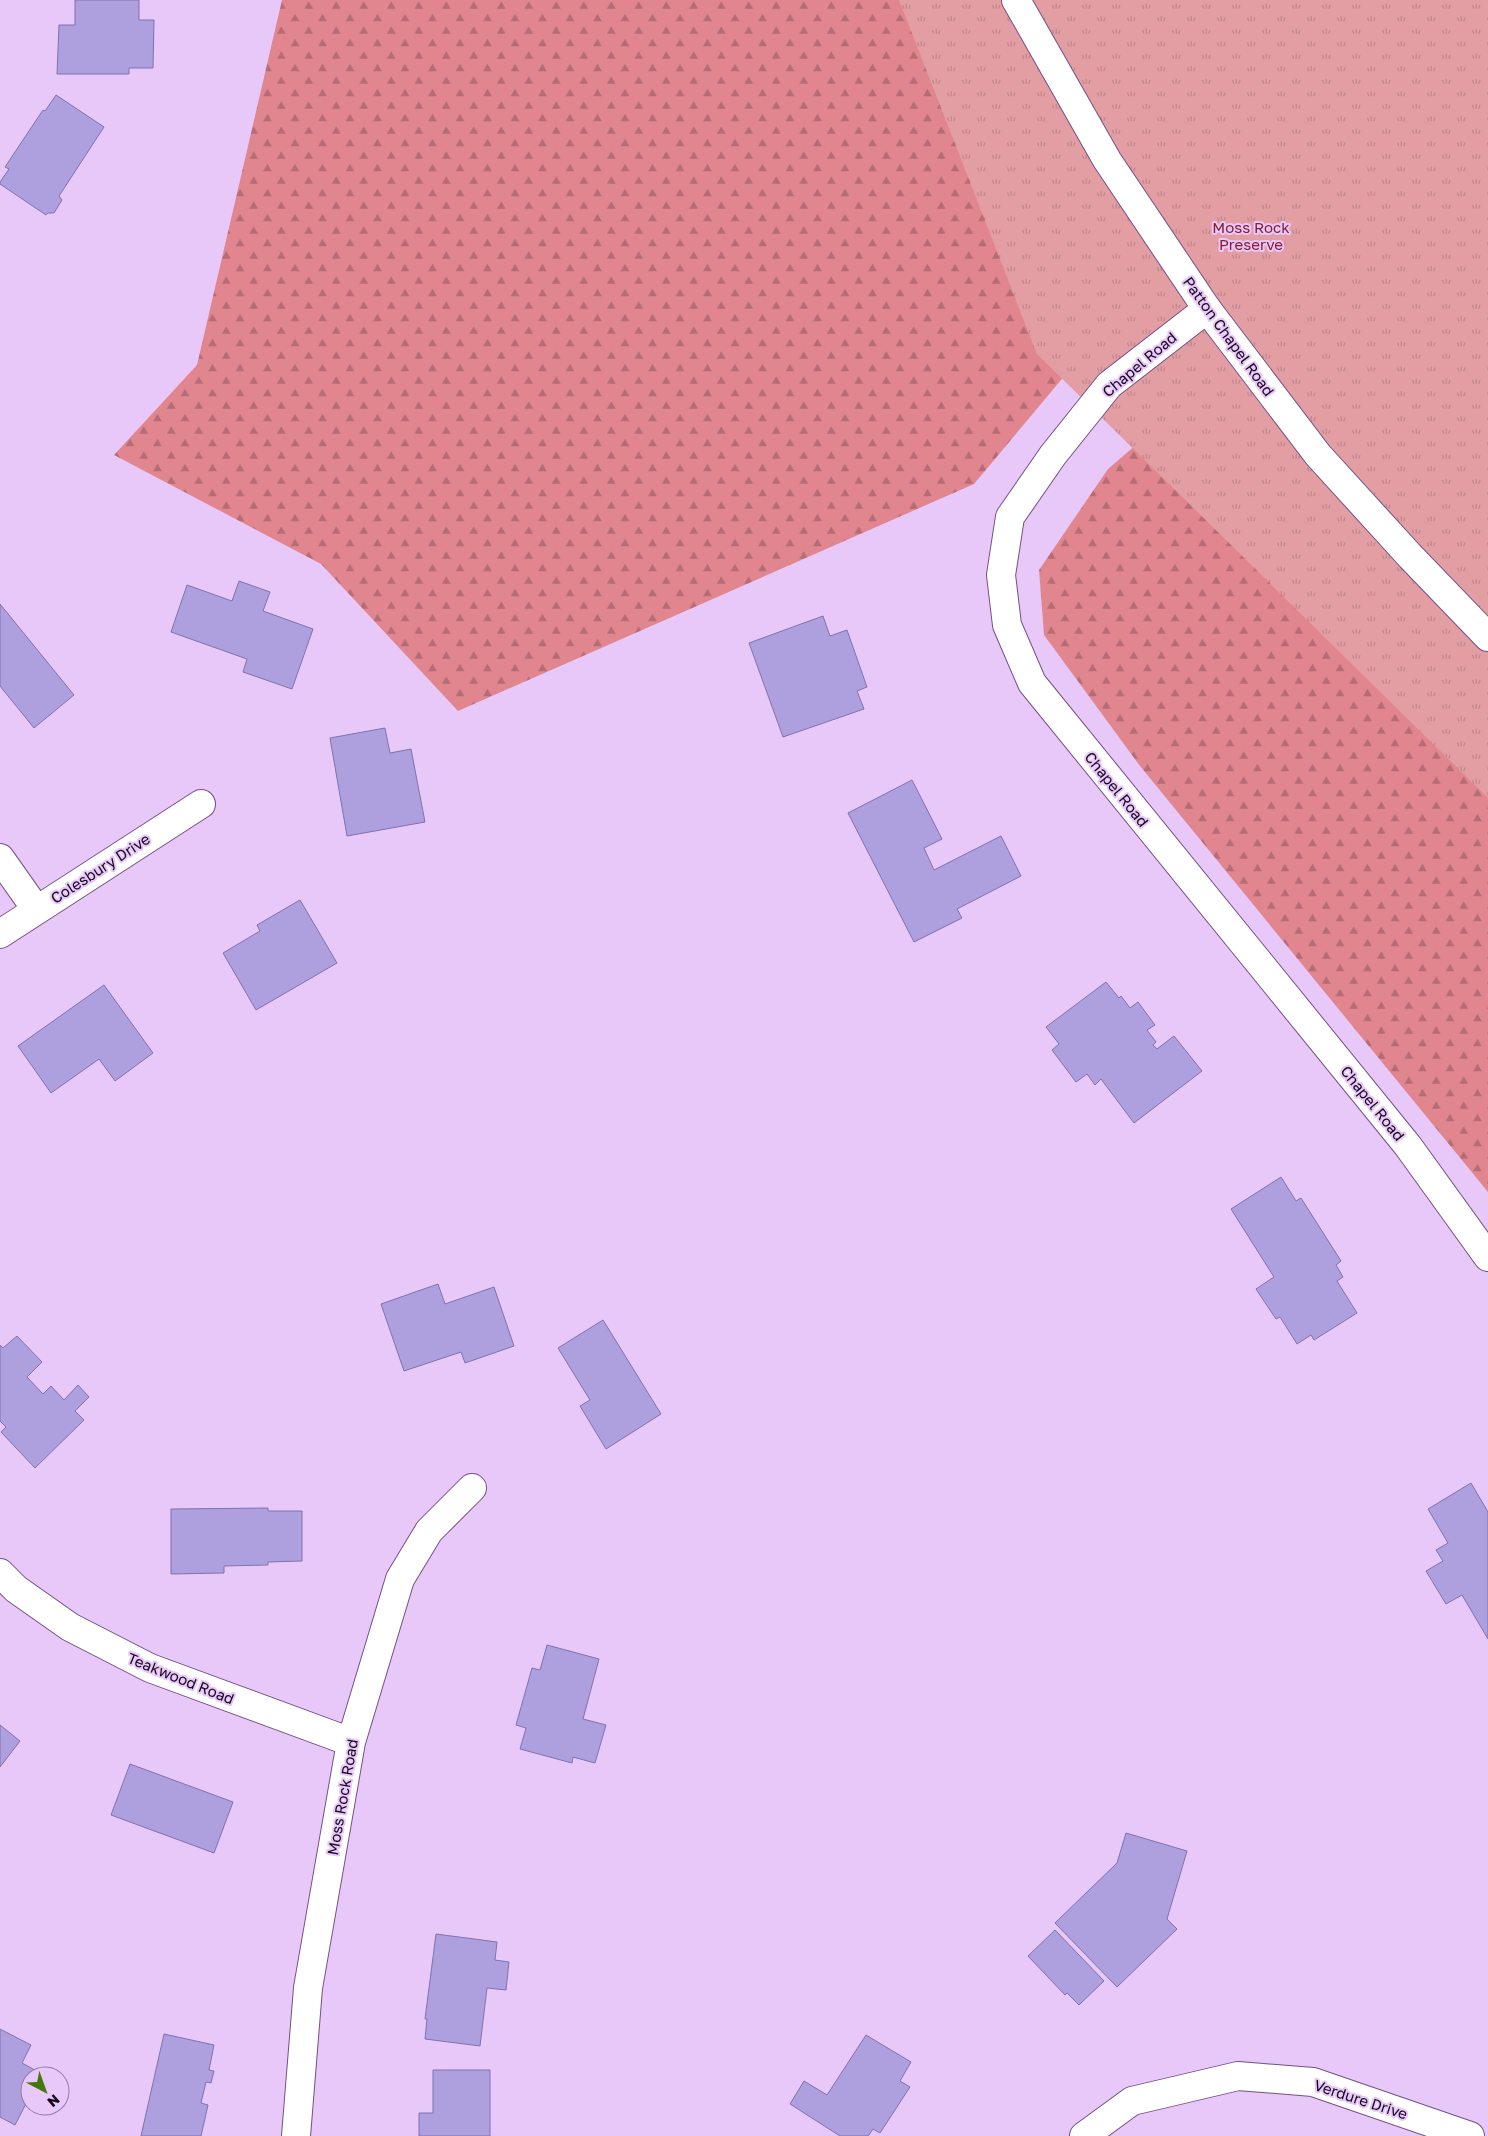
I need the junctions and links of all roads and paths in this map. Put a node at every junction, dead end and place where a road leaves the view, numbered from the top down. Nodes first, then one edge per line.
1 (1016, 0) edge
2 (1207, 309) junction
3 (1488, 637) edge
4 (201, 804) dead end
5 (0, 858) edge
6 (36, 909) junction
7 (0, 934) edge
8 (1488, 1257) edge
9 (472, 1488) dead end
10 (0, 1573) edge
11 (350, 1742) junction
12 (296, 2136) edge
13 (1084, 2136) edge
14 (1470, 2136) edge

1 - 2 street, Patton Chapel Road
2 - 3 street, Patton Chapel Road
2 - 8 street, Chapel Road
4 - 6 street, Colesbury Drive
5 - 6 street
6 - 7 street, Colesbury Drive
9 - 11 street, Moss Rock Road
10 - 11 street, Teakwood Road
11 - 12 street, Moss Rock Road
13 - 14 street, Verdure Drive

